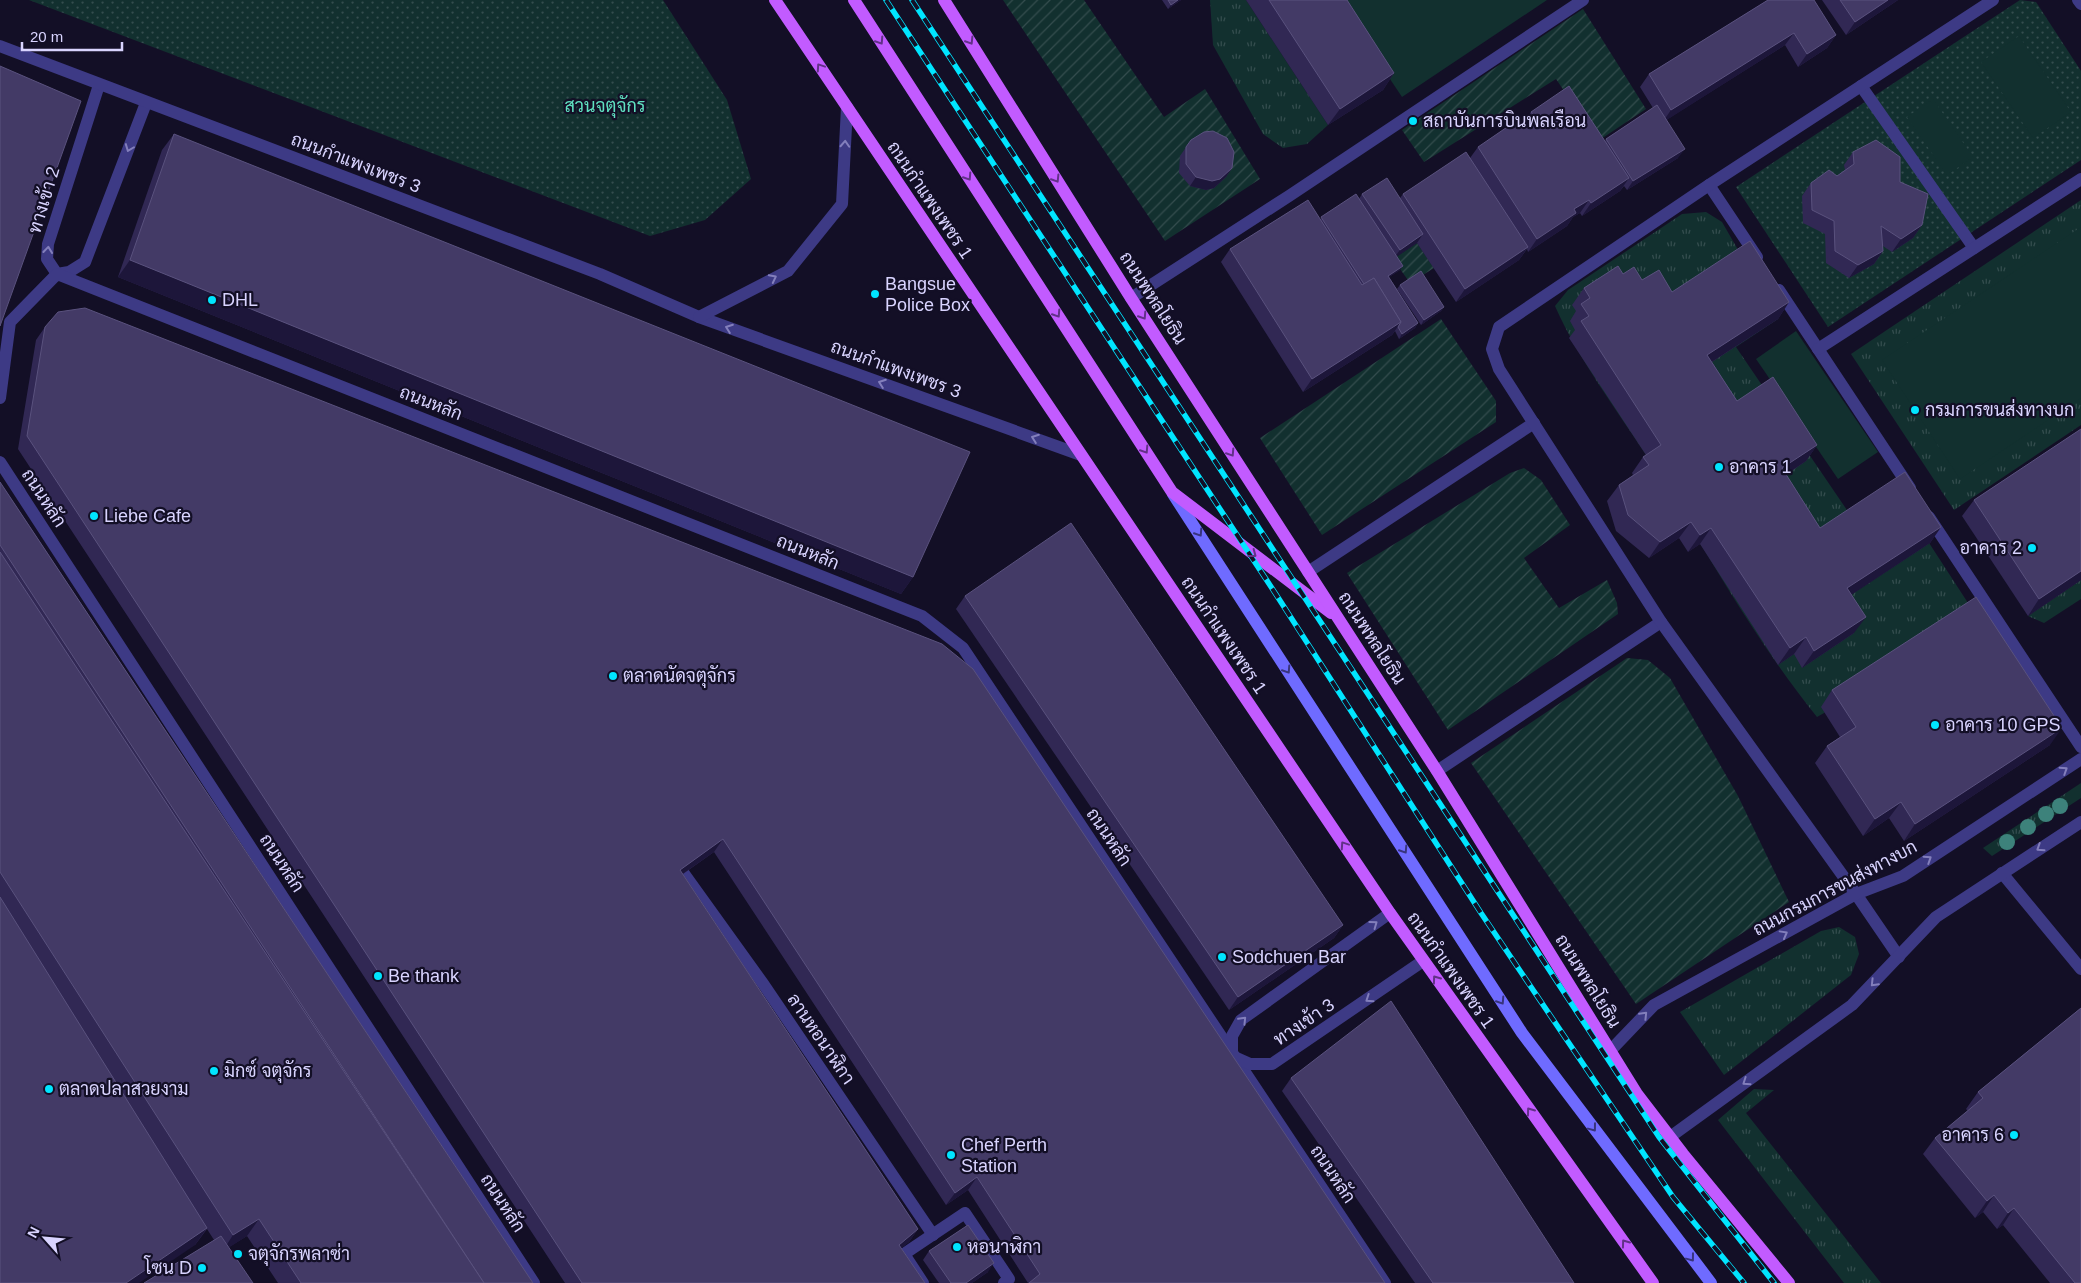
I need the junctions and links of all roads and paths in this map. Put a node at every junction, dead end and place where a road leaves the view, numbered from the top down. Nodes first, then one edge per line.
1 (775, 0) edge
2 (854, 0) edge
3 (944, 0) edge
4 (1583, 0) edge
5 (1993, 0) edge
6 (2078, 0) edge
7 (2081, 4) edge
8 (0, 46) edge
9 (99, 85) junction
10 (1860, 86) junction
11 (146, 103) junction
12 (847, 107) junction
13 (2081, 179) edge
14 (1710, 185) junction
15 (1974, 248) junction
16 (56, 274) junction
17 (1131, 298) junction
18 (699, 317) junction
19 (1818, 349) junction
20 (0, 398) edge
21 (1534, 424) junction
22 (1081, 455) junction
23 (0, 462) edge
24 (1172, 492) junction
25 (1308, 572) junction
26 (1339, 619) junction
27 (1661, 622) junction
28 (2081, 747) edge
29 (2081, 759) edge
30 (1437, 771) junction
31 (2081, 822) edge
32 (677, 864) edge
33 (2002, 873) junction
34 (1856, 894) junction
35 (1390, 913) junction
36 (1899, 957) junction
37 (1423, 962) junction
38 (2081, 969) edge
39 (1610, 1051) junction
40 (1232, 1056) junction
41 (1670, 1137) junction
42 (933, 1235) junction
43 (534, 1283) edge
44 (924, 1283) edge
45 (1004, 1283) edge
46 (1385, 1283) edge
47 (1653, 1283) edge
48 (1711, 1283) edge
49 (1789, 1283) edge

12 -> 1 main road, ถนนกำแพงเพชร 1
2 -> 24 main road
3 -> 17 main road, ถนนพหลโยธิน
4 - 17 street
5 - 10 street
6 - 7 street
8 - 9 street, ถนนกำแพงเพชร 3
9 - 11 street, ถนนกำแพงเพชร 3
16 -> 9 street, ทางเข้า 2
10 - 14 street
10 - 15 street
11 -> 16 street
11 - 18 street, ถนนกำแพงเพชร 3
18 -> 12 street
12 - 22 main road, ถนนกำแพงเพชร 1
13 - 15 street
14 - 19 street
14 - 21 street
15 - 19 street
16 - 20 street
16 - 40 street, ถนนหลัก
17 -> 25 main road, ถนนพหลโยธิน
22 -> 18 street, ถนนกำแพงเพชร 3
19 - 28 street
21 - 25 street
21 - 27 street
35 -> 22 main road, ถนนกำแพงเพชร 1
23 - 43 street, ถนนหลัก
24 -> 26 main road
24 -> 48 main road
25 - 26 main road, ถนนพหลโยธิน
26 - 30 main road, ถนนพหลโยธิน
27 - 30 street
27 - 34 street
34 -> 29 street, ถนนกรมการขนส่งทางบก
30 - 39 main road, ถนนพหลโยธิน
31 -> 33 street
32 - 42 street, ลานหอนาฬิกา
33 - 36 street
33 - 38 street
34 - 36 street
39 -> 34 street, ถนนกรมการขนส่งทางบก
35 - 37 main road, ถนนกำแพงเพชร 1
40 -> 35 street
36 -> 41 street
37 -> 40 street, ทางเข้า 3
47 -> 37 main road, ถนนกำแพงเพชร 1
39 - 41 main road, ถนนพหลโยธิน
40 - 46 street, ถนนหลัก
41 - 49 main road, ถนนพหลโยธิน
42 - 44 street
42 - 45 street

